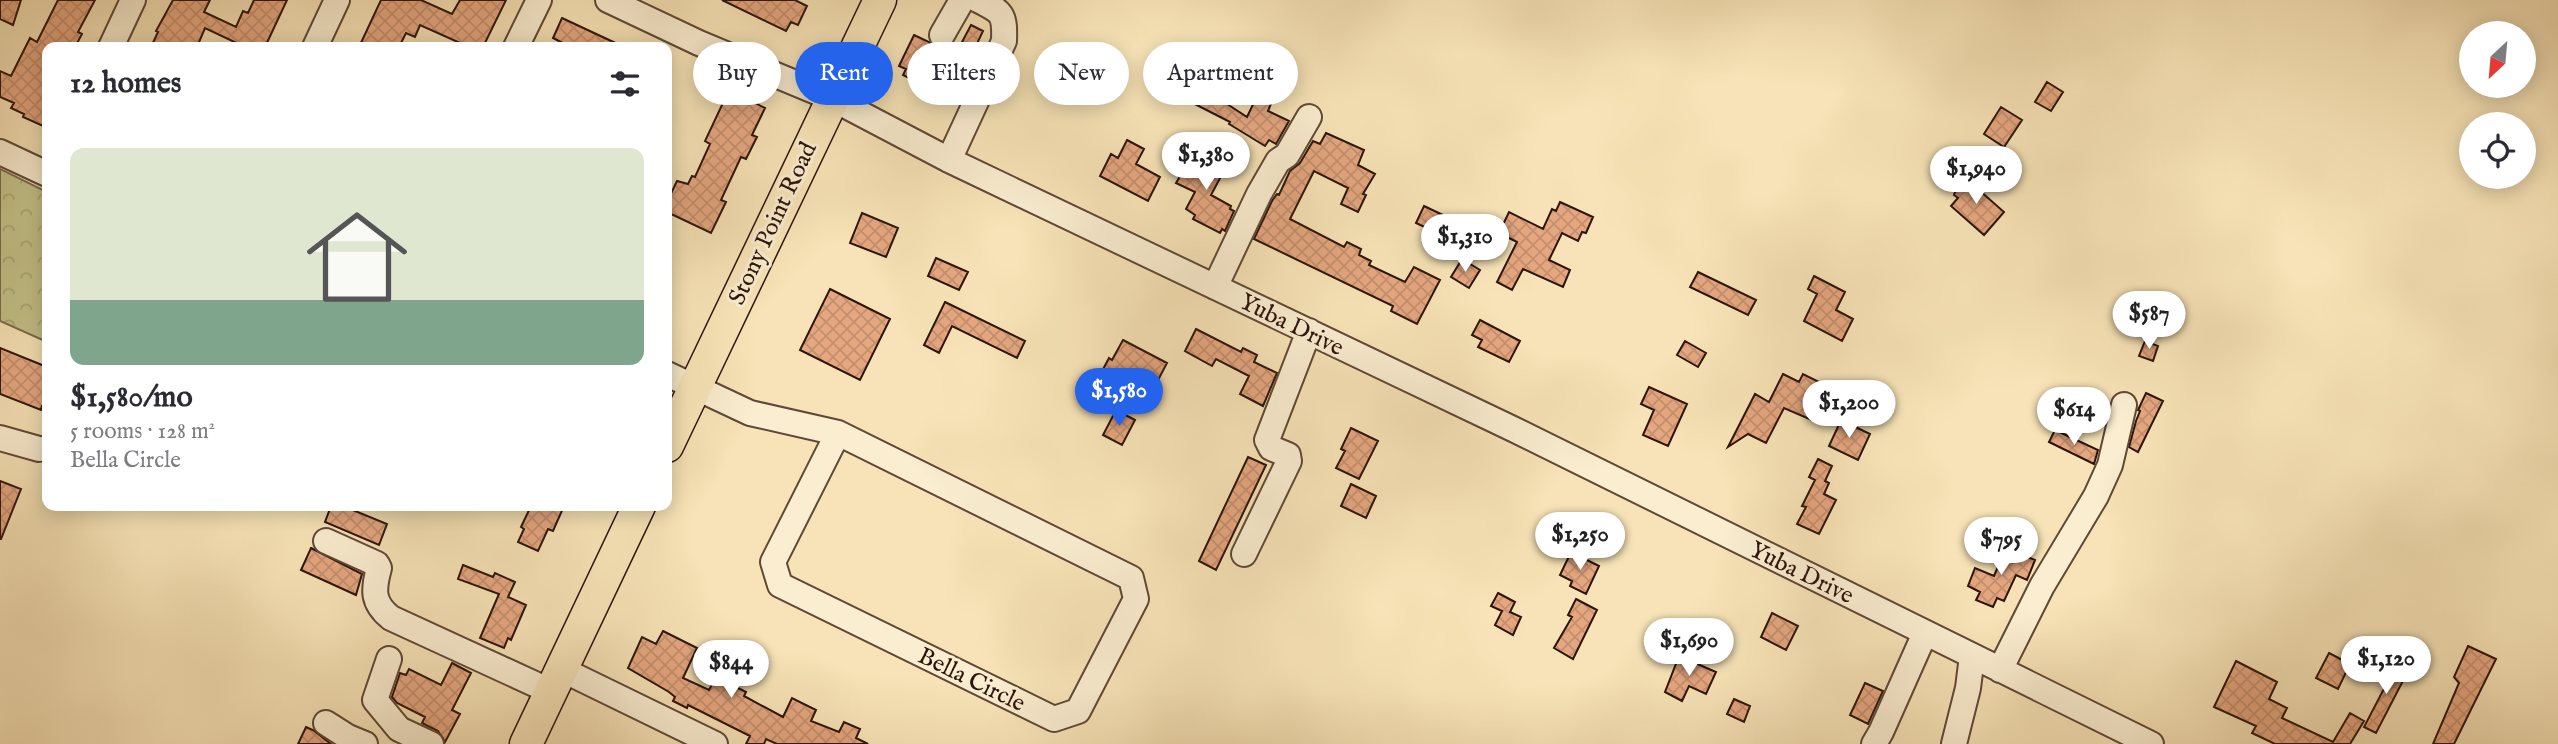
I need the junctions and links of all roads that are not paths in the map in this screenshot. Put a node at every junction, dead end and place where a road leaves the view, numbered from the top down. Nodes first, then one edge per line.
1 (133, 0) edge
2 (337, 0) edge
3 (539, 0) edge
4 (608, 0) edge
5 (880, 0) edge
6 (962, 0) edge
7 (978, 0) edge
8 (942, 35) dead end
9 (113, 42) edge
10 (317, 42) edge
11 (518, 42) edge
12 (859, 42) edge
13 (795, 82) edge
14 (827, 105) edge
15 (846, 105) edge
16 (1309, 117) dead end
17 (0, 152) edge
18 (949, 160) junction
19 (42, 172) edge
20 (1215, 287) junction
21 (1309, 331) junction
22 (681, 381) edge
23 (2124, 405) dead end
24 (672, 423) edge
25 (838, 433) junction
26 (0, 438) edge
27 (38, 449) dead end
28 (637, 511) edge
29 (326, 541) dead end
30 (1244, 554) dead end
31 (1925, 633) junction
32 (1972, 656) junction
33 (389, 659) dead end
34 (2000, 670) junction
35 (557, 681) junction
36 (326, 723) dead end
37 (688, 738) edge
38 (365, 744) edge
39 (431, 744) edge
40 (526, 744) edge
41 (715, 744) edge
42 (1874, 744) edge
43 (1954, 744) edge
44 (2151, 744) edge

1 - 9 street
2 - 10 street
3 - 11 street
4 - 13 street, Yuba Drive
5 - 12 main road, Stony Point Road
6 - 8 street
7 - 18 street
14 - 22 main road, Stony Point Road
15 - 18 street, Yuba Drive
16 - 20 street
17 - 19 street
18 - 20 street, Yuba Drive
20 - 21 street, Yuba Drive
21 - 30 street
21 - 31 street, Yuba Drive
22 - 24 main road, Stony Point Road
22 - 25 street, Bella Circle
23 - 34 street
25 - 25 street, Bella Circle
26 - 27 street
28 - 35 main road
29 - 35 street
31 - 32 street, Yuba Drive
31 - 42 street
32 - 34 street, Yuba Drive
32 - 43 street
33 - 39 street
34 - 44 street, Yuba Drive
35 - 37 street
35 - 40 main road
36 - 38 street
37 - 41 street

